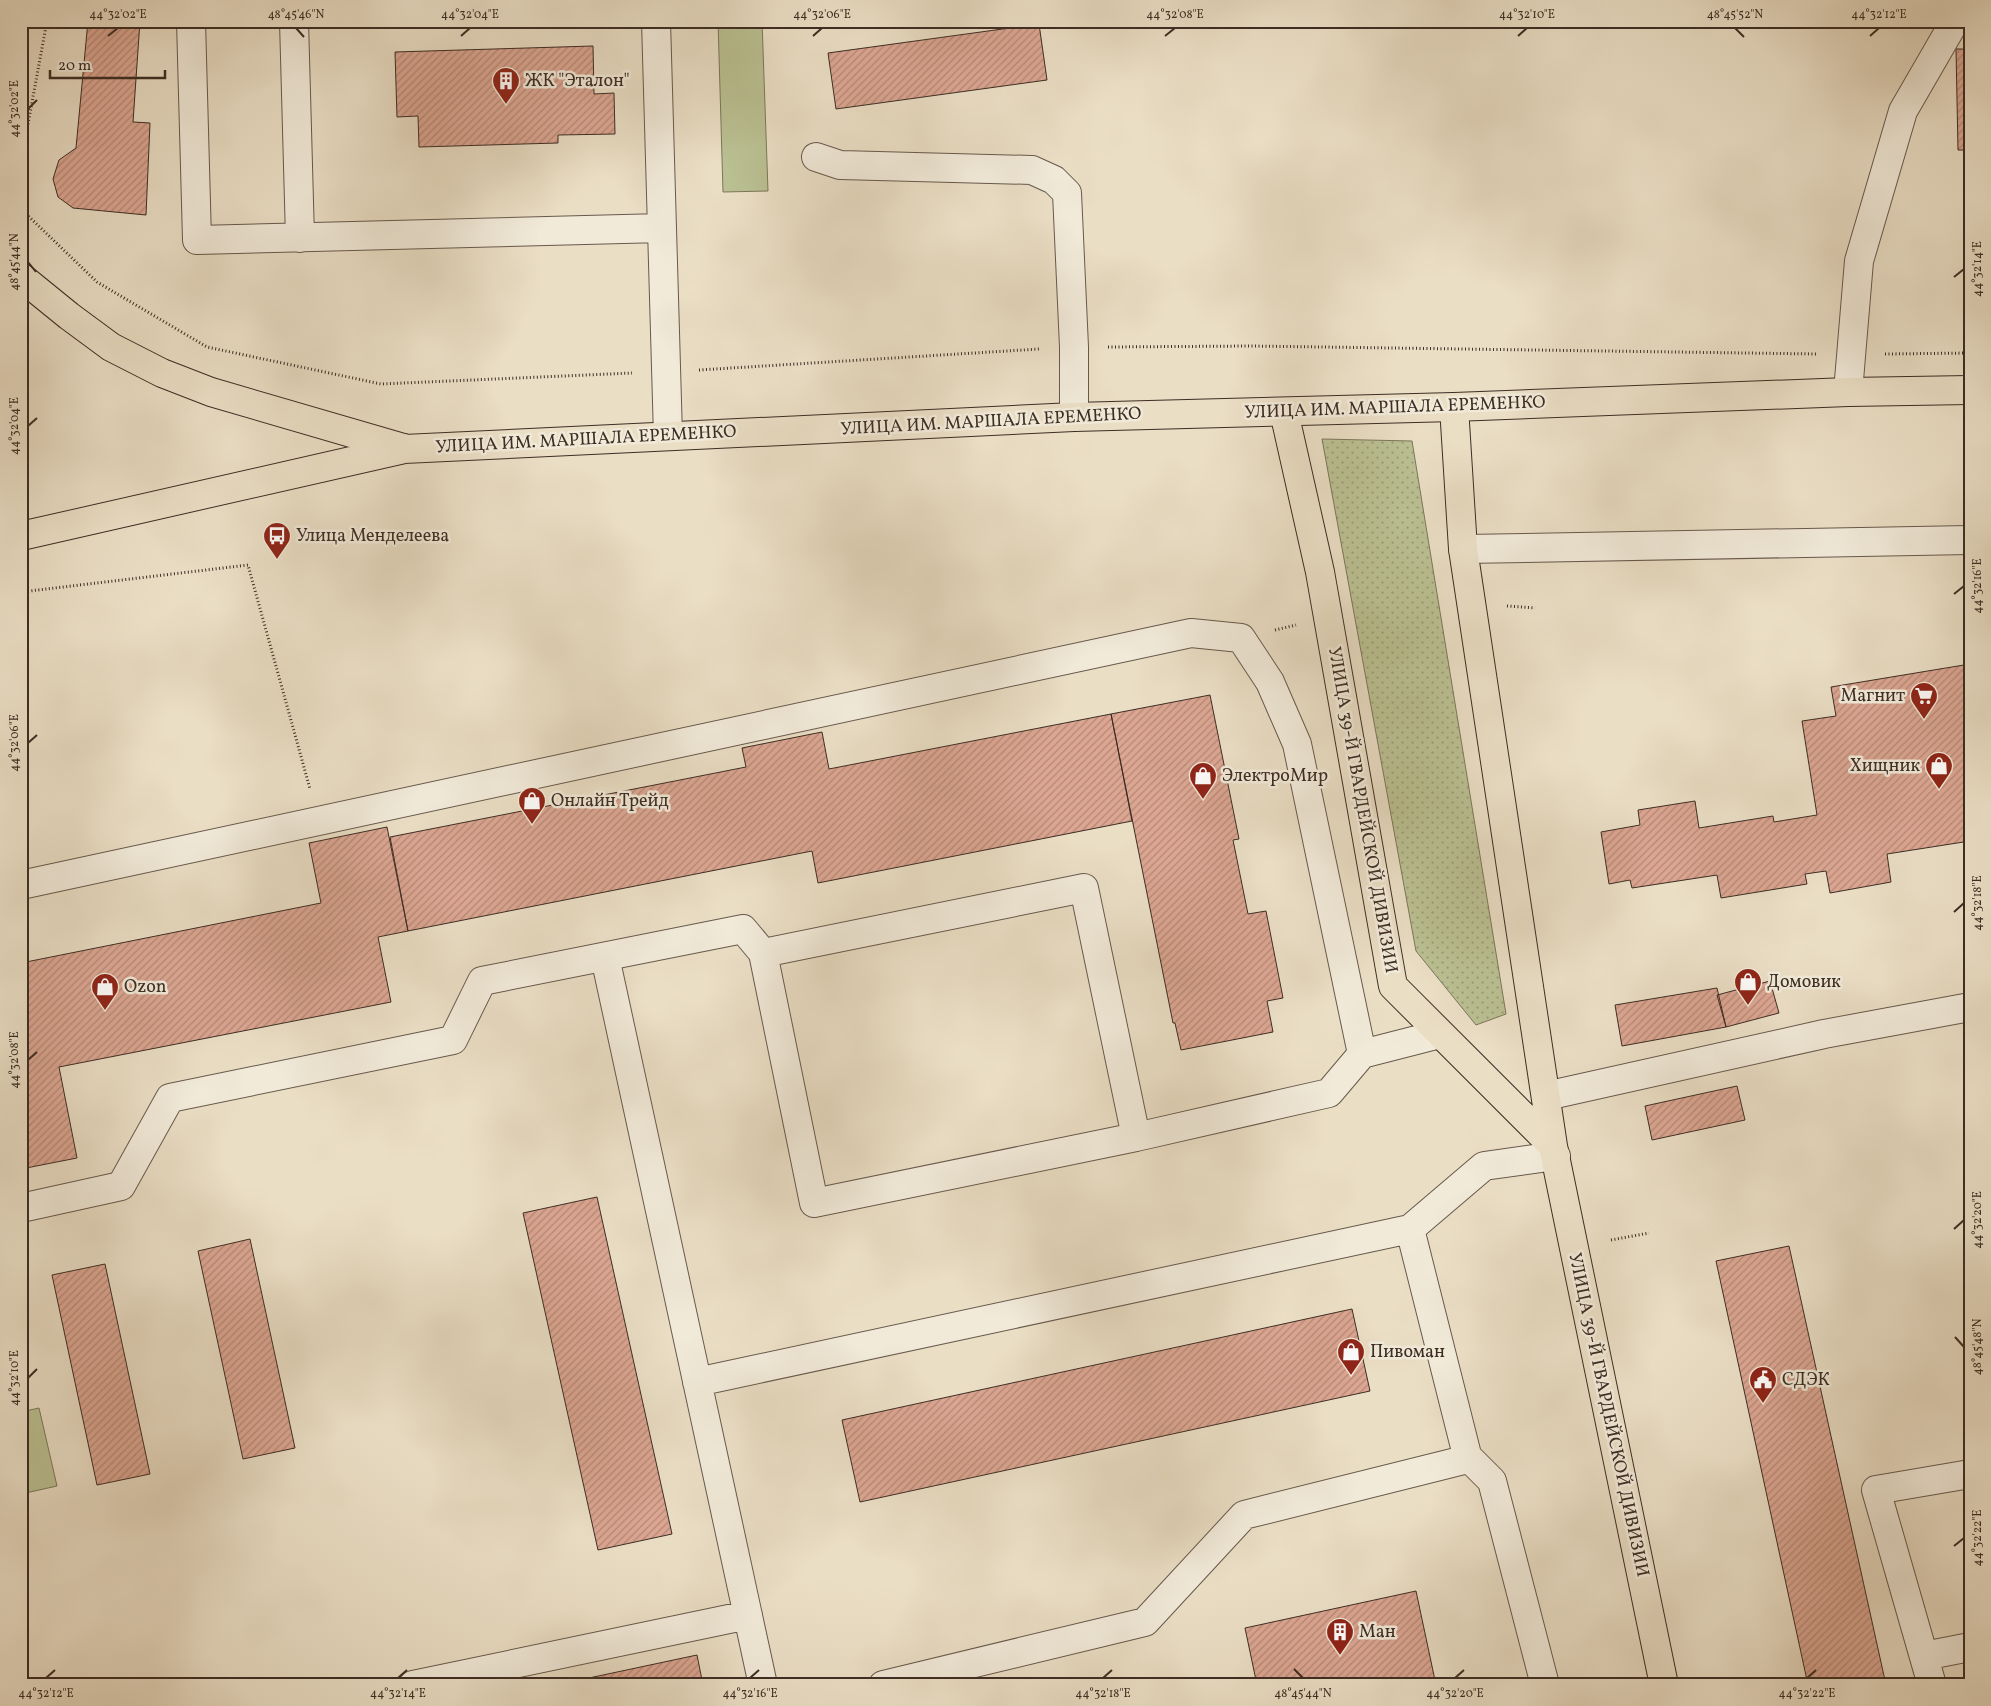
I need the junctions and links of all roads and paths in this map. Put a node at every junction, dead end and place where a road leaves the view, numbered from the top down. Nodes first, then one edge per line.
1 (47, 21) edge
2 (191, 21) edge
3 (294, 21) edge
4 (656, 21) edge
5 (1955, 21) edge
6 (816, 158) dead end
7 (21, 162) edge
8 (21, 209) edge
9 (662, 228) junction
10 (300, 238) junction
11 (21, 277) edge
12 (1074, 347) junction
13 (1970, 353) edge
14 (1851, 354) junction
15 (666, 371) junction
16 (1970, 390) edge
17 (1848, 392) junction
18 (1454, 407) junction
19 (1284, 412) junction
20 (1074, 417) junction
21 (668, 436) junction
22 (404, 449) junction
23 (21, 536) edge
24 (1970, 540) edge
25 (1463, 549) junction
26 (21, 592) edge
27 (318, 821) junction
28 (21, 885) edge
29 (763, 953) junction
30 (605, 957) junction
31 (1970, 1007) edge
32 (1440, 1034) junction
33 (1362, 1054) junction
34 (1546, 1096) junction
35 (1136, 1137) junction
36 (1554, 1151) junction
37 (21, 1208) edge
38 (1410, 1229) junction
39 (1649, 1233) dead end
40 (1611, 1240) dead end
41 (697, 1382) junction
42 (1467, 1456) junction
43 (1970, 1474) edge
44 (748, 1615) junction
45 (1970, 1648) edge
46 (1924, 1656) junction
47 (413, 1685) edge
48 (763, 1685) edge
49 (883, 1685) edge
50 (1545, 1685) edge
51 (1664, 1685) edge
52 (1932, 1685) edge

1 - 7 path
2 - 10 street
3 - 10 street
4 - 9 street
5 - 14 street
6 - 12 street
8 - 15 path
9 - 10 street
9 - 15 street
11 - 22 main road
12 - 14 path
12 - 15 path
12 - 20 street
13 - 14 path
14 - 17 street
15 - 21 street
16 - 17 main road, УЛИЦА ИМ. МАРШАЛА ЕРЕМЕНКО
17 - 18 main road, УЛИЦА ИМ. МАРШАЛА ЕРЕМЕНКО
18 - 19 main road, УЛИЦА ИМ. МАРШАЛА ЕРЕМЕНКО
18 - 25 main road, УЛИЦА 39-Й ГВАРДЕЙСКОЙ ДИВИЗИИ
19 - 20 main road, УЛИЦА ИМ. МАРШАЛА ЕРЕМЕНКО
19 - 32 main road, УЛИЦА 39-Й ГВАРДЕЙСКОЙ ДИВИЗИИ
20 - 21 main road, УЛИЦА ИМ. МАРШАЛА ЕРЕМЕНКО
21 - 22 main road, УЛИЦА ИМ. МАРШАЛА ЕРЕМЕНКО
22 - 23 main road, УЛИЦА ИМ. МАРШАЛА ЕРЕМЕНКО
24 - 25 street
25 - 34 main road, УЛИЦА 39-Й ГВАРДЕЙСКОЙ ДИВИЗИИ
26 - 27 path
27 - 28 street
27 - 33 street
29 - 30 street
29 - 35 street
29 - 35 street
30 - 37 street
30 - 41 street
31 - 34 street
32 - 33 street
32 - 36 main road, УЛИЦА 39-Й ГВАРДЕЙСКОЙ ДИВИЗИИ
33 - 35 street
34 - 36 main road, УЛИЦА 39-Й ГВАРДЕЙСКОЙ ДИВИЗИИ
36 - 38 street
36 - 51 main road, УЛИЦА 39-Й ГВАРДЕЙСКОЙ ДИВИЗИИ
38 - 41 street
38 - 42 street
39 - 40 path
41 - 44 street
42 - 49 street
42 - 50 street
43 - 46 street
44 - 47 street
44 - 48 street
45 - 46 street
46 - 52 street

